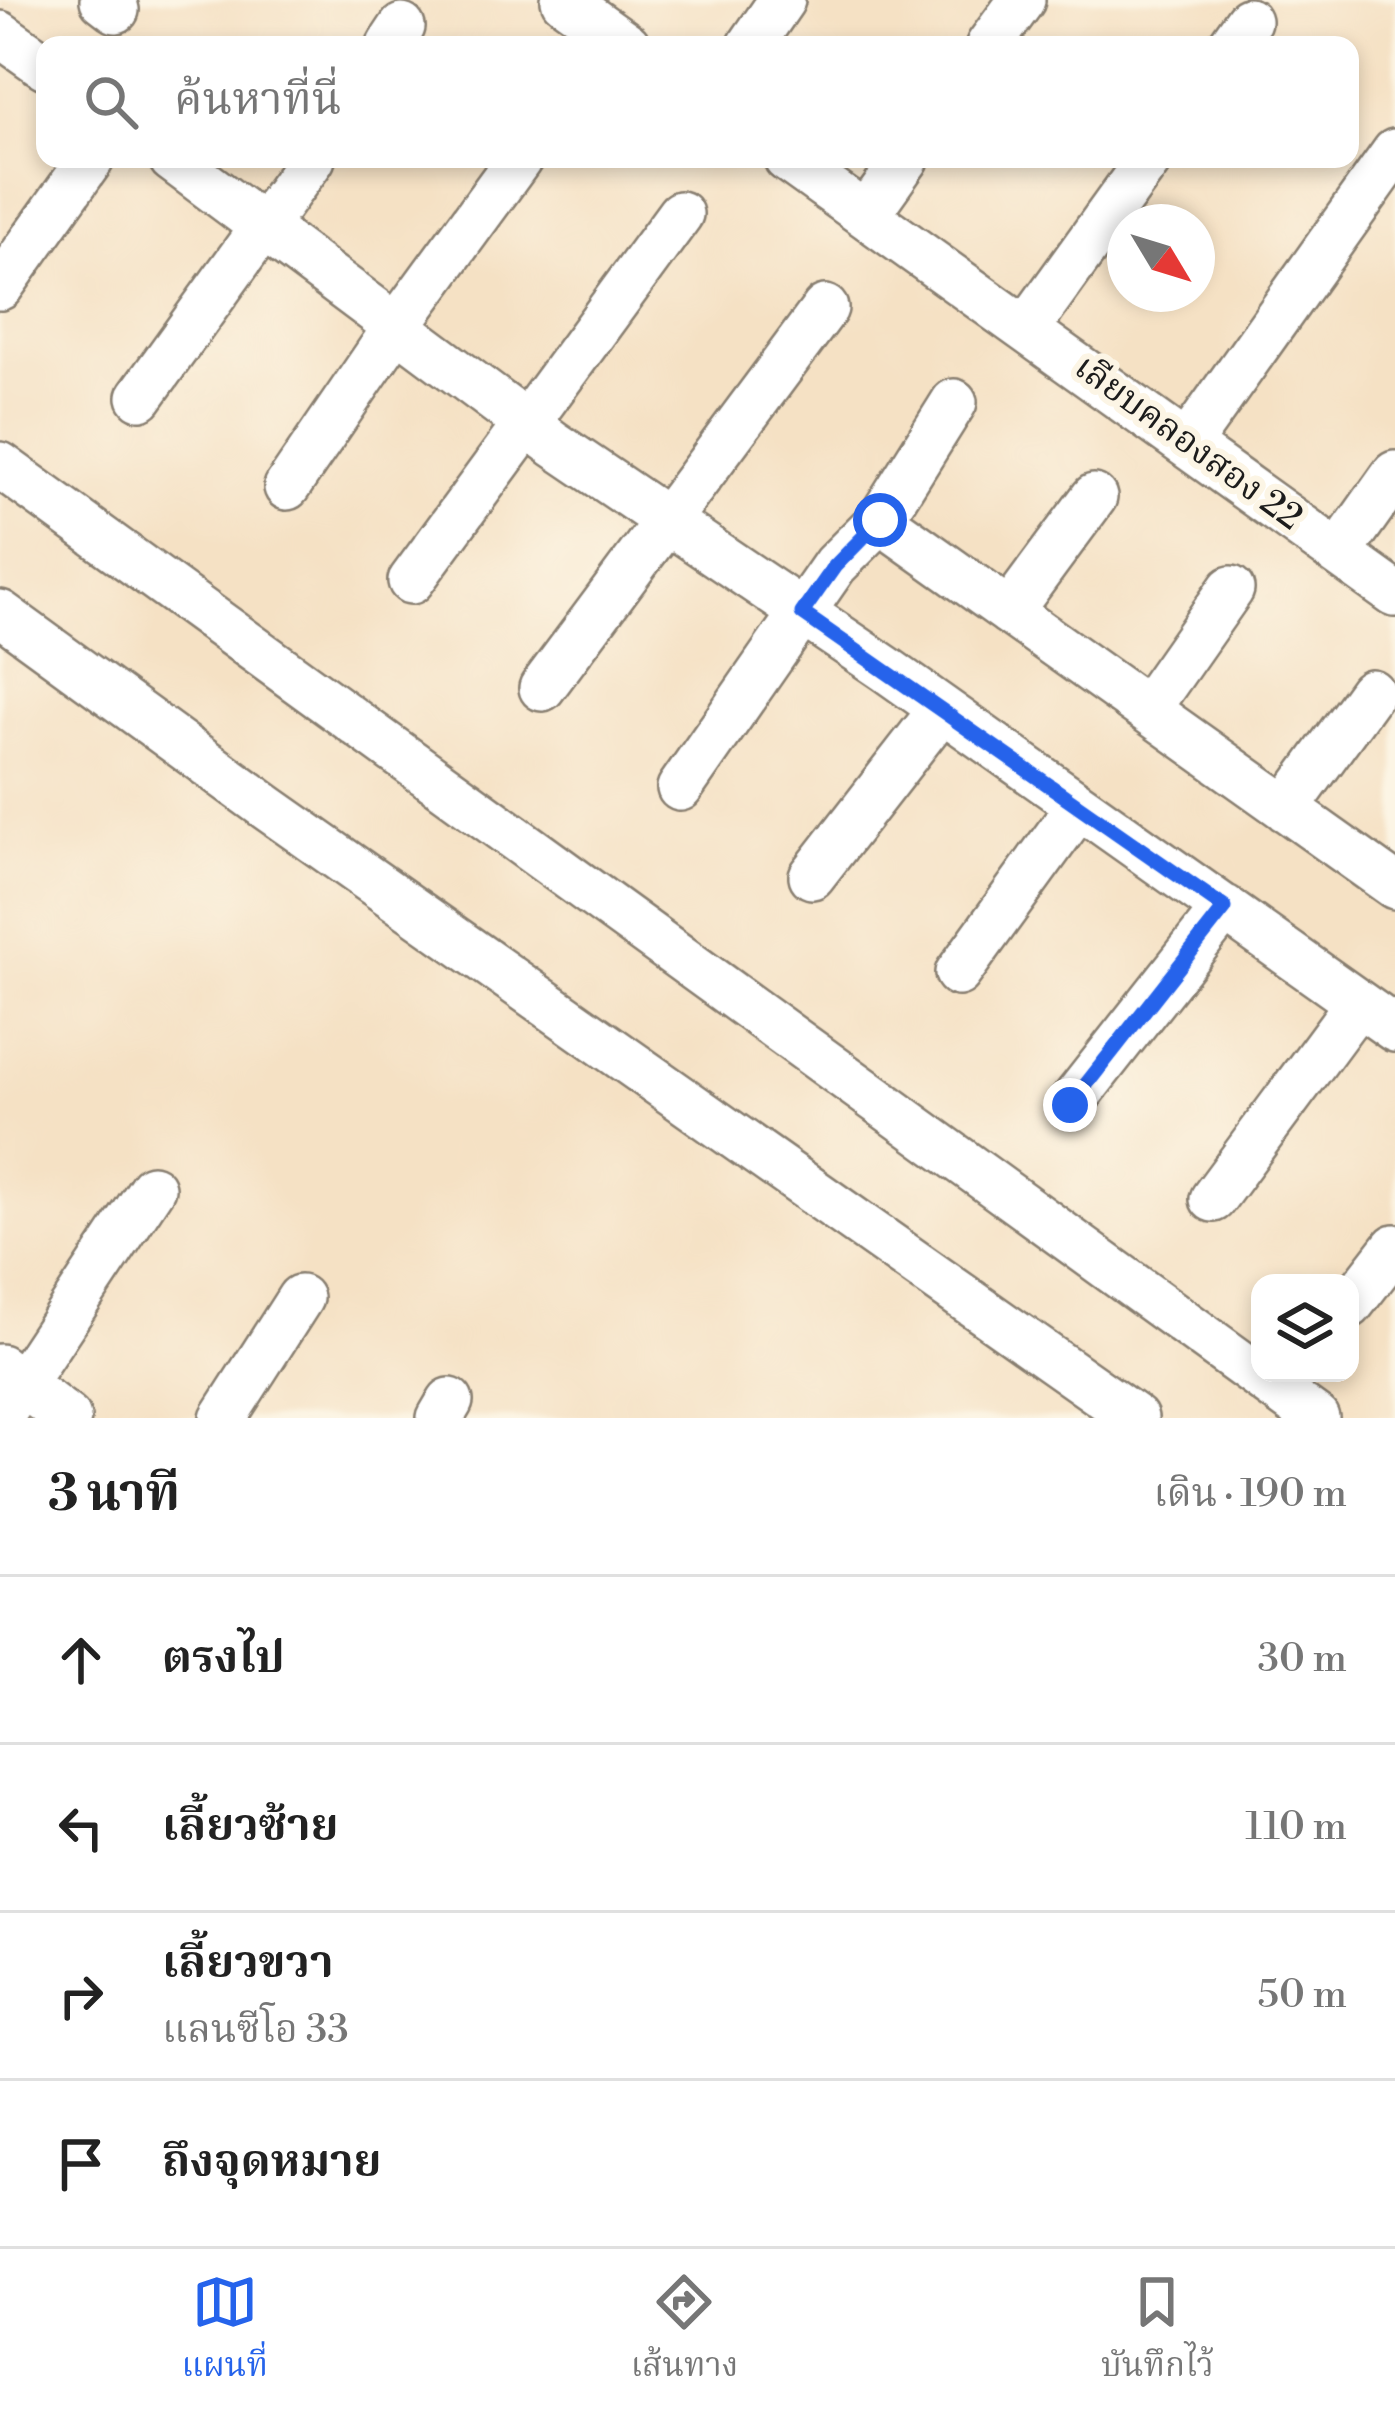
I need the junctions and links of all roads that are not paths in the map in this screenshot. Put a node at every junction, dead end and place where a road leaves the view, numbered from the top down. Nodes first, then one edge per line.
1 (564, 0) edge
2 (782, 0) edge
3 (1022, 0) edge
4 (0, 34) edge
5 (614, 36) edge
6 (757, 36) edge
7 (996, 36) edge
8 (36, 60) edge
9 (1395, 152) edge
10 (85, 168) edge
11 (184, 168) edge
12 (305, 168) edge
13 (512, 168) edge
14 (801, 168) edge
15 (900, 168) edge
16 (1143, 168) edge
17 (680, 214) dead end
18 (866, 215) junction
19 (265, 227) junction
20 (0, 287) edge
21 (825, 308) dead end
22 (397, 326) junction
23 (1027, 328) junction
24 (140, 397) dead end
25 (954, 401) dead end
26 (529, 425) junction
27 (1188, 443) junction
28 (0, 465) edge
29 (1395, 474) edge
30 (287, 487) dead end
31 (1094, 497) dead end
32 (880, 520) junction
33 (667, 521) junction
34 (1339, 553) junction
35 (411, 581) dead end
36 (1231, 589) dead end
37 (1395, 593) edge
38 (1009, 612) junction
39 (802, 613) junction
40 (0, 614) edge
41 (542, 688) dead end
42 (1371, 692) dead end
43 (942, 709) junction
44 (1147, 710) junction
45 (680, 788) dead end
46 (1079, 806) junction
47 (1286, 809) junction
48 (812, 876) dead end
49 (1395, 886) edge
50 (1225, 908) junction
51 (958, 973) dead end
52 (1358, 1003) junction
53 (1395, 1029) edge
54 (1070, 1105) dead end
55 (152, 1189) dead end
56 (1213, 1199) dead end
57 (1395, 1246) edge
58 (1359, 1293) edge
59 (300, 1298) dead end
60 (7, 1389) edge
61 (68, 1418) edge
62 (223, 1418) edge
63 (1135, 1418) edge
64 (1316, 1418) edge

1 - 5 street
2 - 6 street
3 - 7 street
4 - 8 street
9 - 27 street
10 - 20 street
11 - 19 street
12 - 19 street
13 - 22 street
14 - 18 street, เลียบคลองสอง 22
15 - 18 street
16 - 23 street
17 - 26 street
18 - 23 street, เลียบคลองสอง 22
19 - 22 street
19 - 24 street
21 - 33 street
22 - 26 street
22 - 30 street
23 - 27 street, เลียบคลองสอง 22
25 - 32 street
26 - 33 street
26 - 35 street
27 - 34 street, เลียบคลองสอง 22
28 - 64 street
29 - 34 street
31 - 38 street
32 - 38 street
32 - 39 street
33 - 39 street
33 - 41 street
34 - 37 street, เลียบคลองสอง 22
36 - 44 street
38 - 44 street
39 - 43 street
39 - 45 street
40 - 63 street
42 - 47 street
43 - 46 street
43 - 48 street
44 - 47 street
46 - 50 street
46 - 51 street
47 - 49 street
50 - 52 street
50 - 54 street
52 - 53 street
52 - 56 street
55 - 60 street
57 - 58 street
59 - 62 street
60 - 61 street

